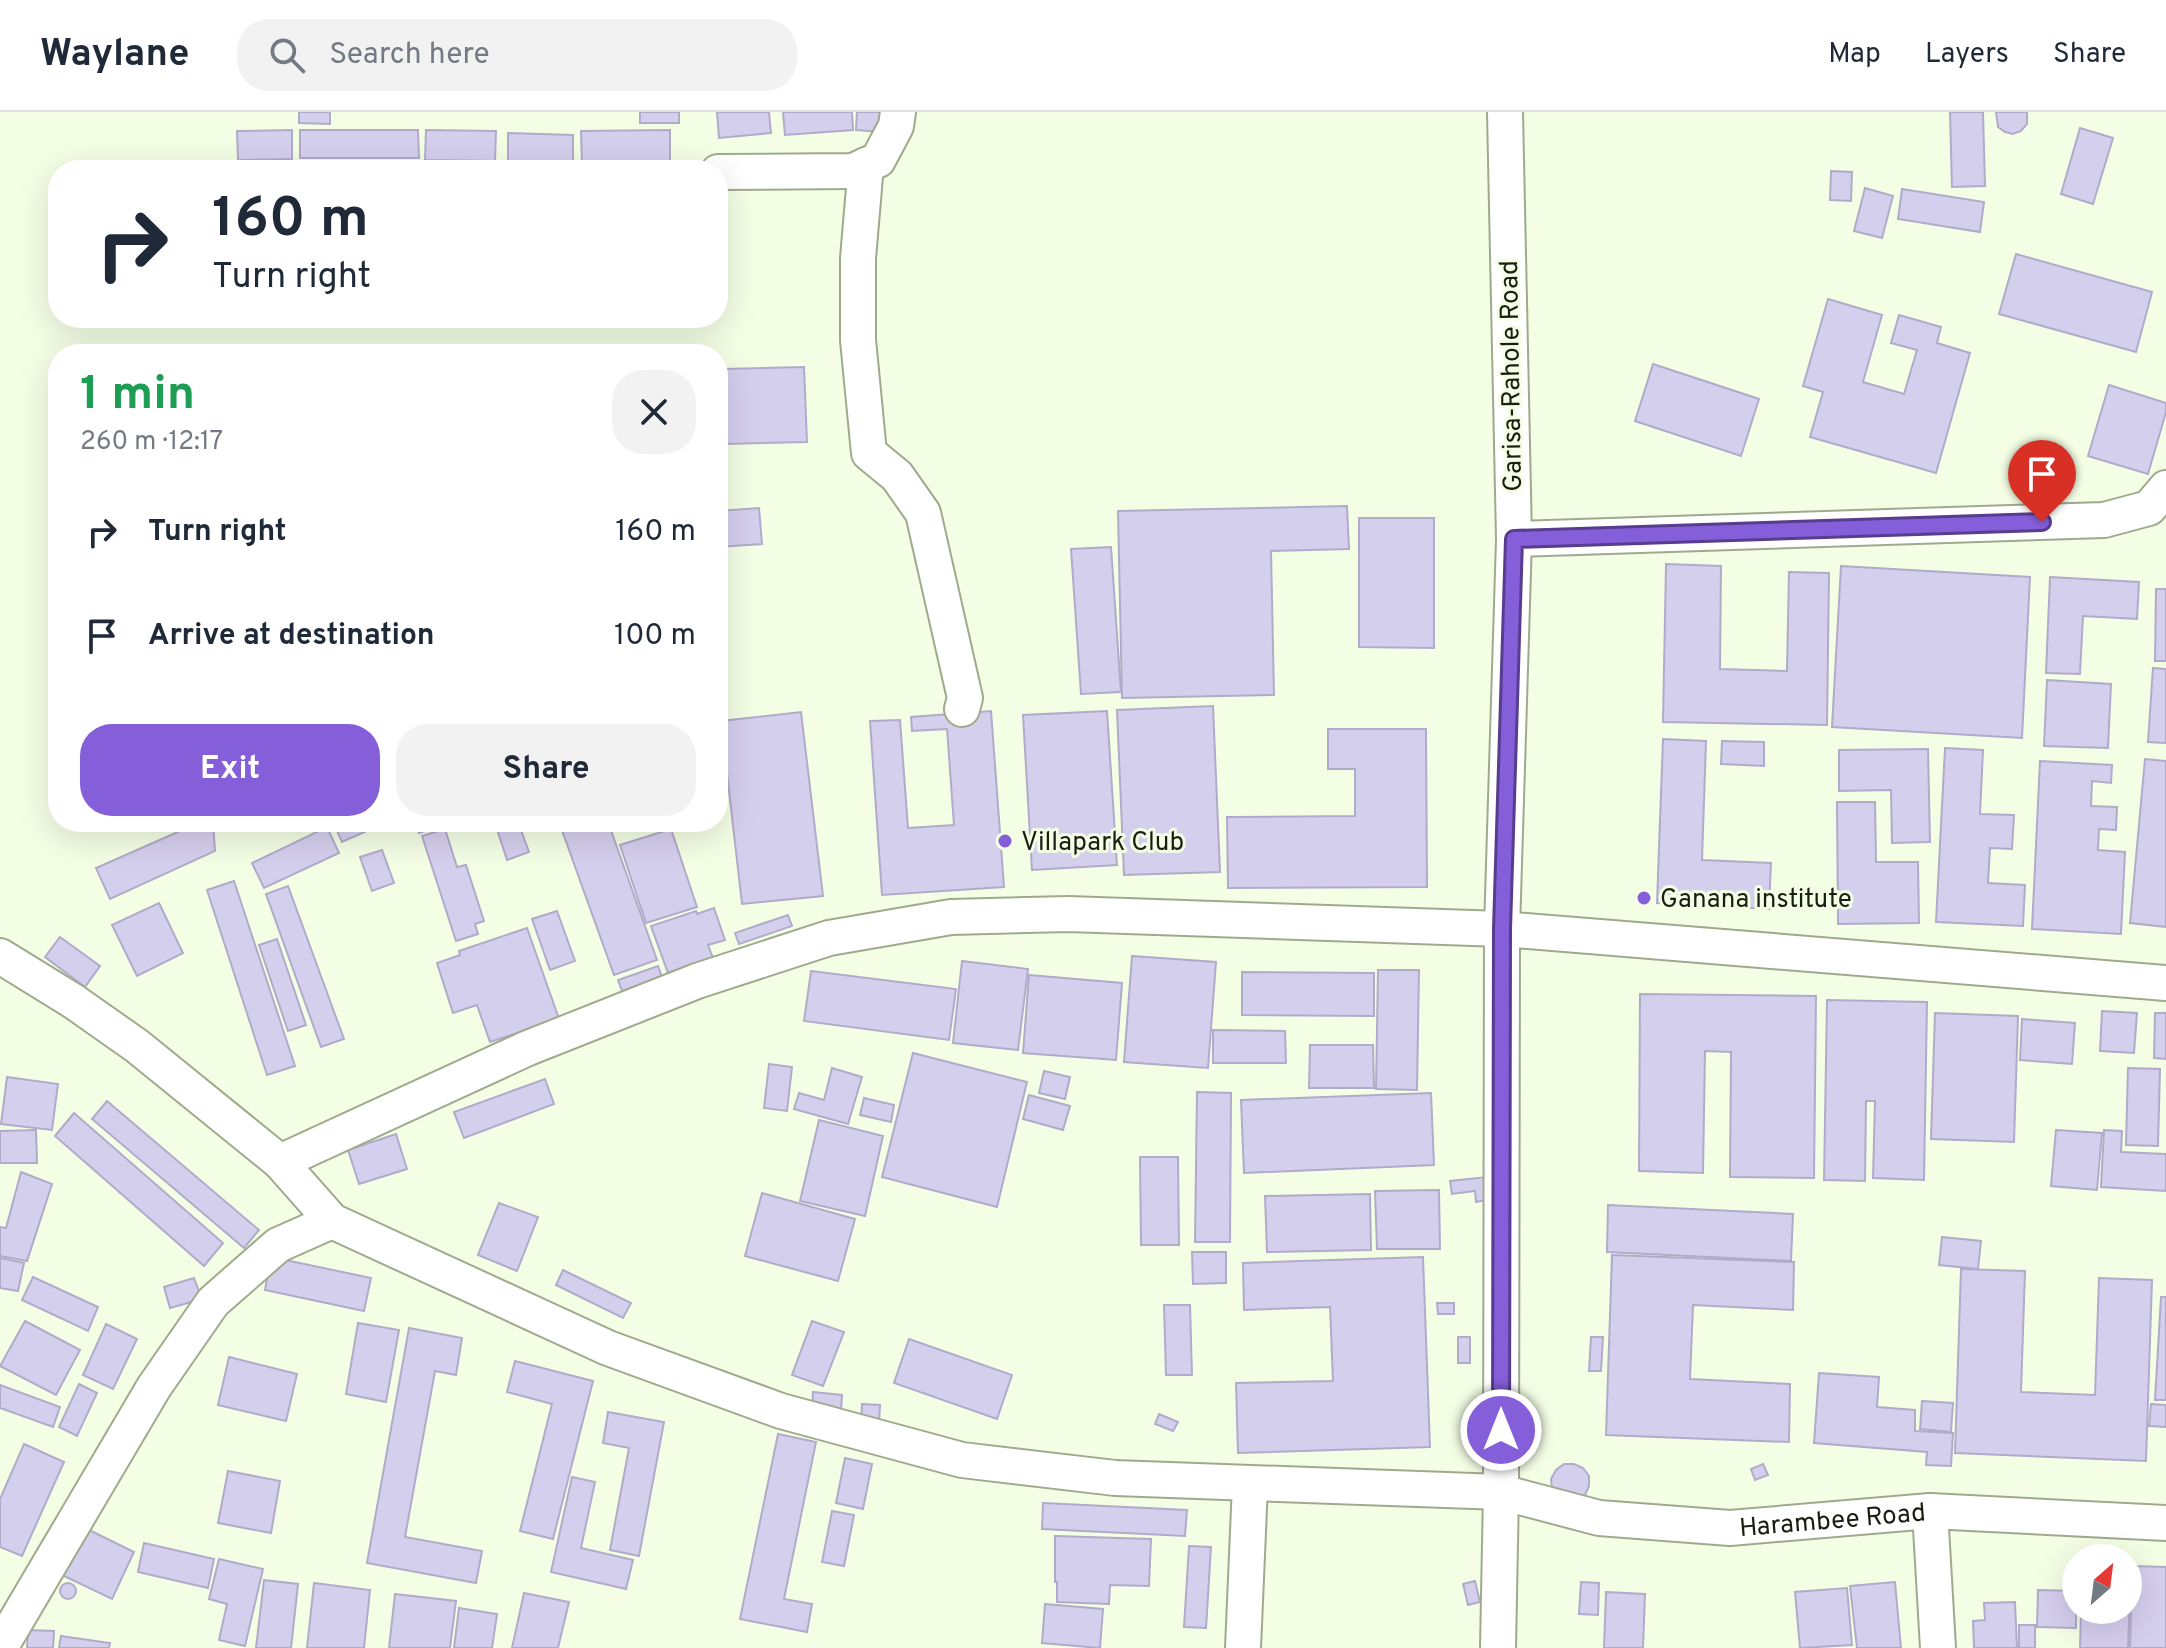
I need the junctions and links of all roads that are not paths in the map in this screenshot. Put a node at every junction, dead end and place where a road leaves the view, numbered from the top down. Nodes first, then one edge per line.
1 (898, 112) edge
2 (1505, 112) edge
3 (866, 165) junction
4 (728, 172) edge
5 (2166, 488) edge
6 (1514, 539) junction
7 (962, 709) dead end
8 (1502, 929) junction
9 (0, 956) edge
10 (2166, 983) edge
11 (280, 1162) junction
12 (332, 1221) junction
13 (1250, 1485) junction
14 (1501, 1492) junction
15 (1930, 1511) junction
16 (2166, 1523) edge
17 (0, 1648) edge
18 (1243, 1648) edge
19 (1498, 1648) edge
20 (1938, 1648) edge

1 - 3 street
2 - 6 street, Garisa-Rahole Road
3 - 4 street
3 - 7 street
5 - 6 street
6 - 8 street, Garisa-Rahole Road
8 - 10 street
8 - 11 street
8 - 14 street, Garisa-Rahole Road
9 - 11 street
11 - 12 street
12 - 13 street, Harambee Road
12 - 17 street
13 - 14 street, Harambee Road
13 - 18 street
14 - 15 street, Harambee Road
14 - 19 street, Garisa-Rahole Road
15 - 16 street, Harambee Road
15 - 20 street

